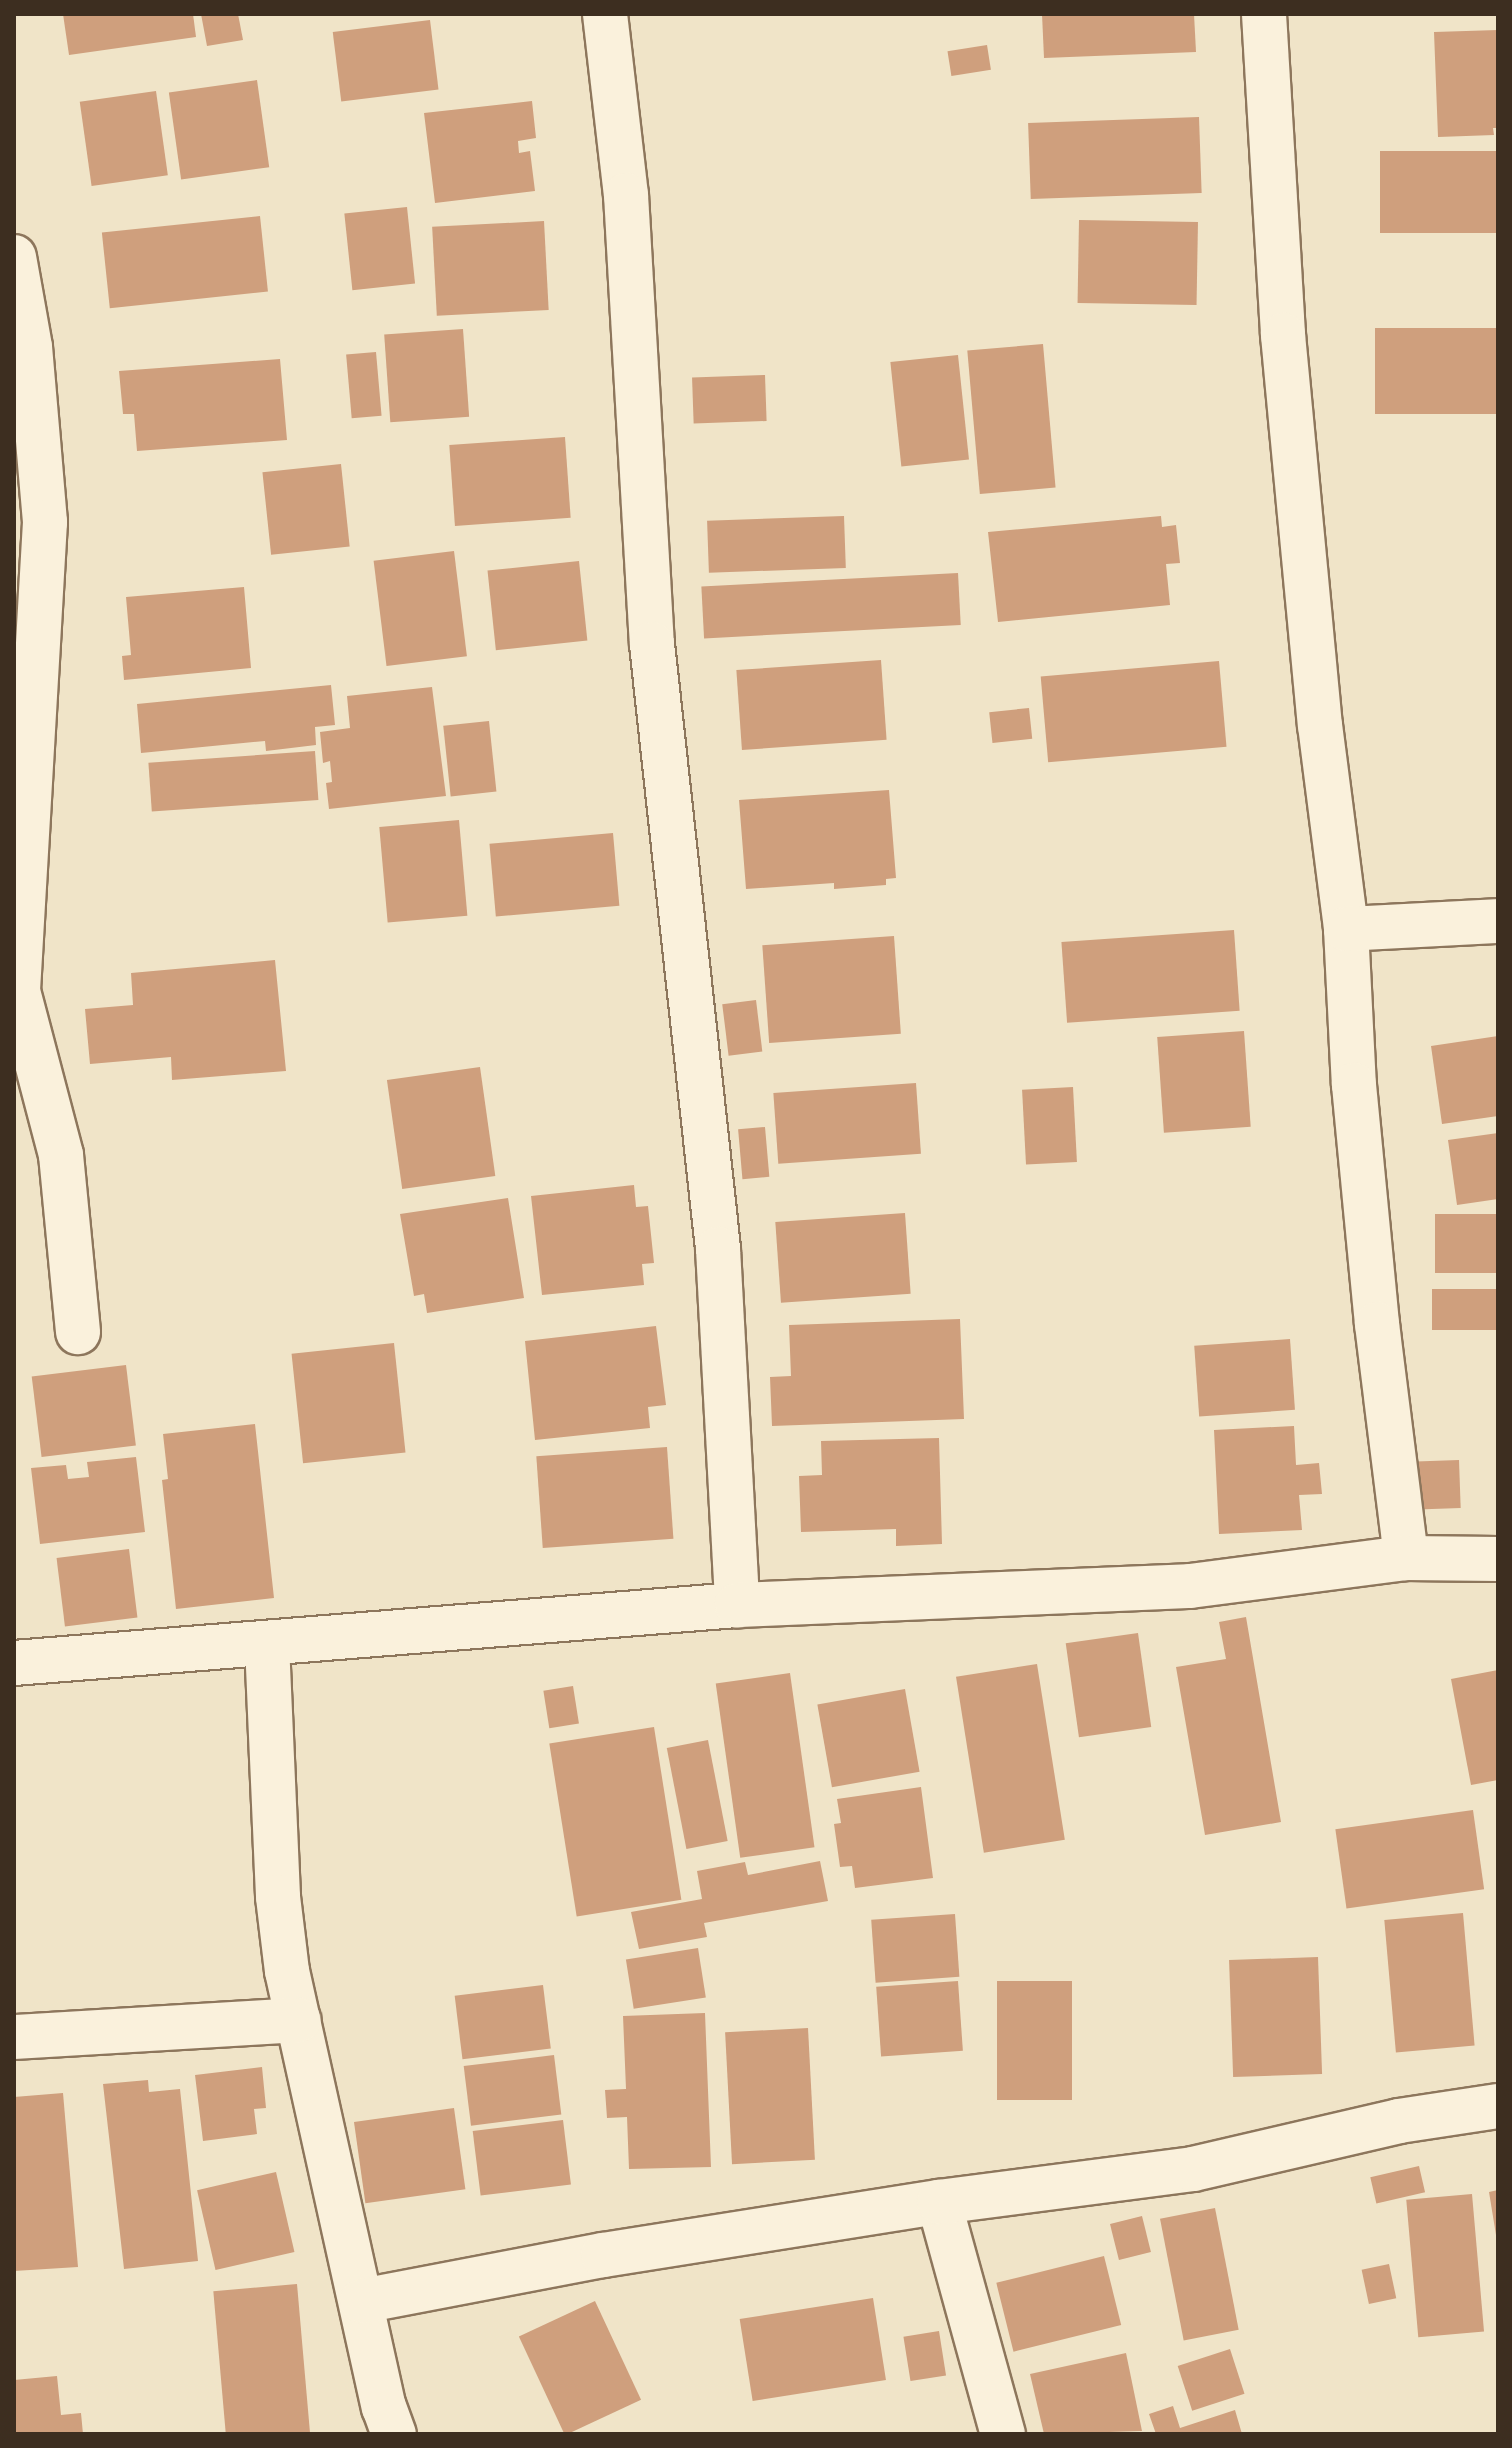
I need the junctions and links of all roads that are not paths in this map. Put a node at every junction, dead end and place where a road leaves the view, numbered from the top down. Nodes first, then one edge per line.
1 (605, 14) edge
2 (1264, 14) edge
3 (14, 257) edge
4 (25, 658) edge
5 (1498, 921) edge
6 (1346, 929) junction
7 (78, 1332) dead end
8 (1406, 1558) junction
9 (1498, 1559) edge
10 (737, 1605) junction
11 (267, 1644) junction
12 (14, 1663) edge
13 (298, 2020) junction
14 (20, 2024) edge
15 (1498, 2106) edge
16 (939, 2202) junction
17 (362, 2301) junction
18 (394, 2434) edge
19 (1003, 2434) edge

1 - 10 street
2 - 6 street
3 - 4 street
4 - 7 street
5 - 6 street
6 - 8 street
8 - 9 street
8 - 10 street
10 - 11 street
11 - 12 street
11 - 13 street
13 - 14 street
13 - 17 street
15 - 16 street
16 - 17 street
16 - 19 street
17 - 18 street

